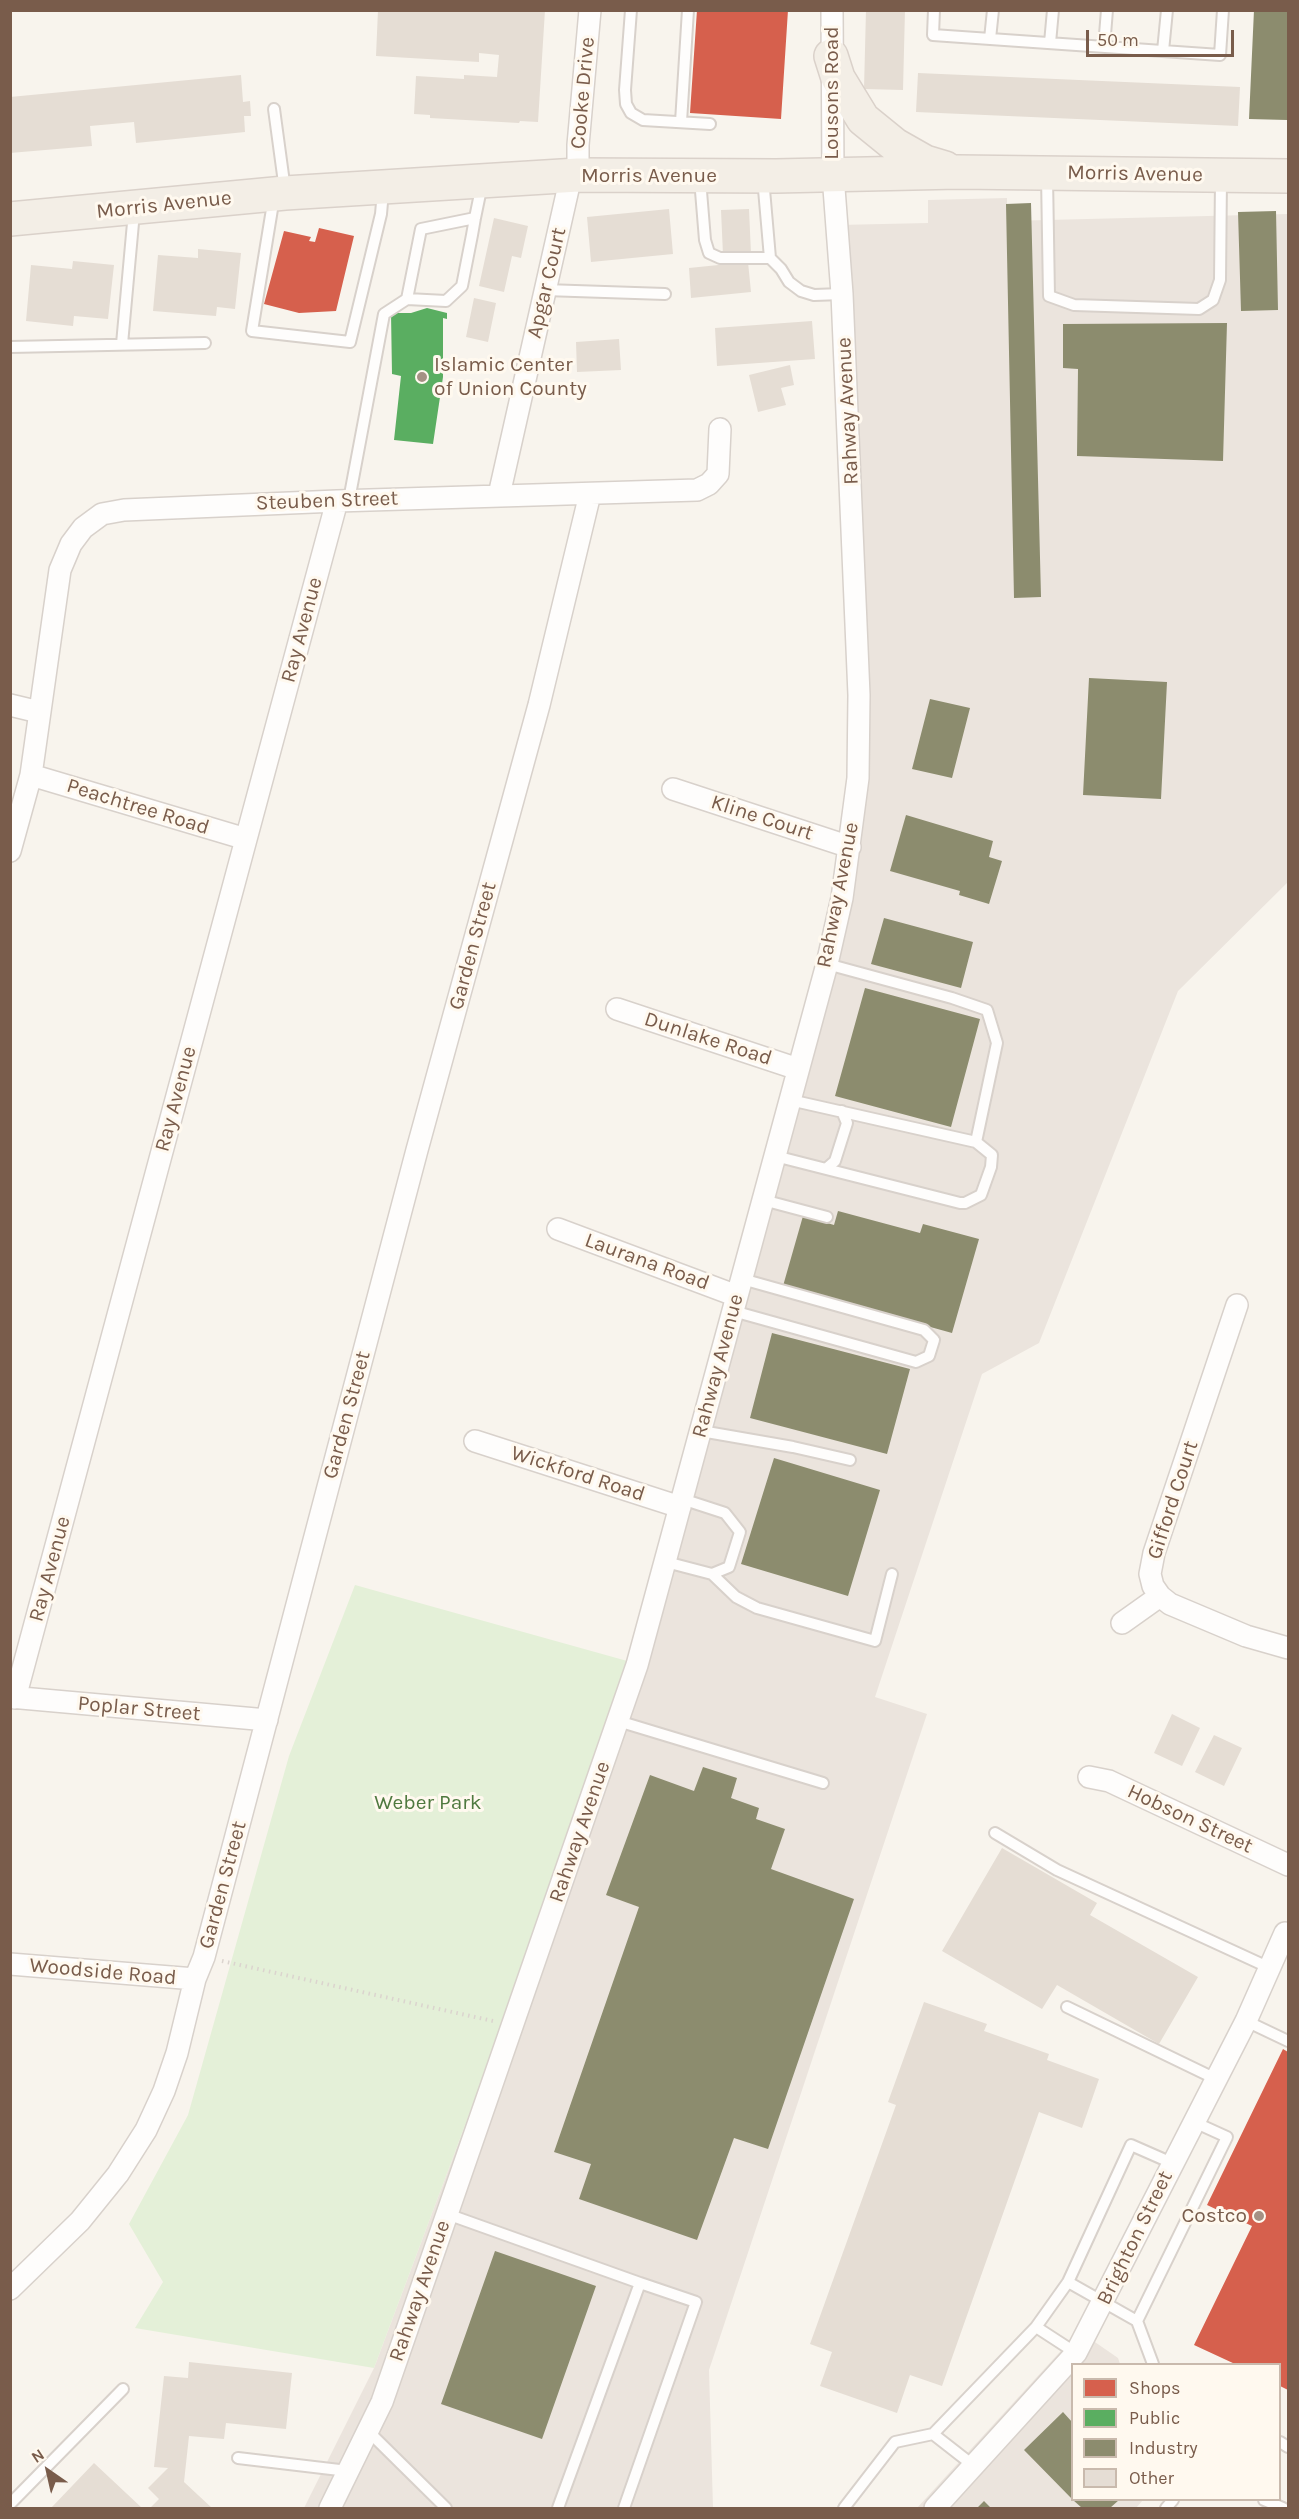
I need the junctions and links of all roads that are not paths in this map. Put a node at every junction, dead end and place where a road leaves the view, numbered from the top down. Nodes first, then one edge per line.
1 (590, 10) edge
2 (631, 10) edge
3 (688, 10) edge
4 (832, 10) edge
5 (934, 10) edge
6 (993, 10) edge
7 (1053, 10) edge
8 (1107, 10) edge
9 (1167, 10) edge
10 (1223, 10) edge
11 (990, 39) junction
12 (1050, 43) junction
13 (1104, 47) junction
14 (1164, 51) junction
15 (831, 56) junction
16 (274, 108) dead end
17 (681, 122) junction
18 (710, 124) dead end
19 (958, 172) junction
20 (1047, 173) junction
21 (833, 175) junction
22 (1221, 175) junction
23 (574, 176) junction
24 (699, 176) junction
25 (763, 176) junction
26 (1288, 176) edge
27 (482, 181) junction
28 (383, 187) junction
29 (280, 194) junction
30 (135, 209) junction
31 (475, 218) junction
32 (10, 219) edge
33 (770, 258) junction
34 (545, 290) junction
35 (665, 294) dead end
36 (843, 294) junction
37 (407, 299) junction
38 (205, 343) dead end
39 (122, 344) junction
40 (10, 347) edge
41 (720, 429) dead end
42 (590, 494) junction
43 (498, 495) junction
44 (343, 500) junction
45 (10, 705) edge
46 (39, 712) junction
47 (31, 775) junction
48 (673, 789) dead end
49 (246, 839) junction
50 (850, 847) junction
51 (10, 851) edge
52 (827, 964) junction
53 (617, 1009) dead end
54 (798, 1069) junction
55 (790, 1100) junction
56 (842, 1111) junction
57 (976, 1142) junction
58 (775, 1156) junction
59 (827, 1168) junction
60 (763, 1200) junction
61 (827, 1217) dead end
62 (558, 1229) dead end
63 (737, 1295) junction
64 (1237, 1305) dead end
65 (701, 1431) junction
66 (475, 1441) dead end
67 (850, 1460) dead end
68 (681, 1503) junction
69 (666, 1562) junction
70 (712, 1574) junction
71 (892, 1574) dead end
72 (1160, 1596) junction
73 (1122, 1623) dead end
74 (1288, 1648) edge
75 (13, 1698) edge
76 (267, 1720) junction
77 (618, 1721) junction
78 (1089, 1777) dead end
79 (823, 1783) dead end
80 (995, 1833) dead end
81 (1288, 1865) edge
82 (1285, 1933) dead end
83 (10, 1964) edge
84 (1270, 1968) junction
85 (195, 1979) junction
86 (1067, 2007) dead end
87 (1246, 2021) junction
88 (1288, 2041) edge
89 (1216, 2079) junction
90 (1194, 2122) junction
91 (1172, 2163) junction
92 (447, 2214) junction
93 (1068, 2282) junction
94 (640, 2283) junction
95 (10, 2289) edge
96 (1104, 2301) junction
97 (1137, 2321) junction
98 (1036, 2327) junction
99 (1076, 2354) junction
100 (1153, 2363) edge
101 (123, 2390) dead end
102 (368, 2431) junction
103 (933, 2434) junction
104 (238, 2458) dead end
105 (975, 2466) junction
106 (348, 2471) junction
107 (1268, 2501) edge
108 (10, 2504) edge
109 (330, 2508) edge
110 (446, 2508) edge
111 (558, 2508) edge
112 (624, 2508) edge
113 (844, 2508) edge
114 (935, 2508) edge
115 (1282, 2508) edge

1 - 23 street, Cooke Drive
2 - 17 lane
3 - 17 lane
4 - 15 street, Lousons Road
5 - 11 lane
6 - 11 lane
7 - 12 lane
8 - 13 lane
9 - 14 lane
10 - 14 lane
11 - 12 lane
12 - 13 lane
13 - 14 lane
15 - 19 main road
15 - 21 street, Lousons Road
16 - 29 lane
17 - 18 lane
19 - 20 main road, Morris Avenue
19 - 21 main road, Morris Avenue
20 - 22 main road, Morris Avenue
20 - 22 lane
21 - 25 main road, Morris Avenue
21 - 36 street, Rahway Avenue
22 - 26 main road, Morris Avenue
23 - 24 main road, Morris Avenue
23 - 27 main road, Morris Avenue
23 - 34 street, Apgar Court
24 - 25 main road, Morris Avenue
24 - 33 lane
25 - 33 lane
27 - 28 main road, Morris Avenue
27 - 31 lane
28 - 29 main road, Morris Avenue
28 - 29 lane
29 - 30 main road, Morris Avenue
30 - 32 main road, Morris Avenue
30 - 39 lane
31 - 37 lane
31 - 37 lane
33 - 36 lane
34 - 35 lane
34 - 43 street, Apgar Court
36 - 50 street, Rahway Avenue
37 - 44 lane
38 - 39 lane
39 - 40 lane
41 - 42 street, Steuben Street
42 - 43 street, Steuben Street
42 - 76 street, Garden Street
43 - 44 street, Steuben Street
44 - 46 street, Steuben Street
44 - 49 street, Ray Avenue
45 - 46 street
46 - 47 street
47 - 49 street, Peachtree Road
47 - 51 street
48 - 50 street, Kline Court
49 - 75 street, Ray Avenue
50 - 52 street, Rahway Avenue
52 - 54 street, Rahway Avenue
52 - 57 lane
53 - 54 street, Dunlake Road
54 - 55 street, Rahway Avenue
55 - 56 lane
55 - 58 street, Rahway Avenue
56 - 57 lane
56 - 59 lane
57 - 59 lane
58 - 59 lane
58 - 60 street, Rahway Avenue
60 - 61 lane
60 - 63 street, Rahway Avenue
62 - 63 street, Laurana Road
63 - 63 lane
63 - 65 street, Rahway Avenue
64 - 72 street, Gifford Court
65 - 67 lane
65 - 68 street, Rahway Avenue
66 - 68 street, Wickford Road
68 - 69 street, Rahway Avenue
68 - 70 lane
69 - 70 lane
69 - 77 street, Rahway Avenue
70 - 71 lane
72 - 73 street
72 - 74 street
75 - 76 street, Poplar Street
76 - 85 street, Garden Street
77 - 79 lane
77 - 92 street, Rahway Avenue
78 - 81 street, Hobson Street
80 - 84 lane
82 - 84 street, Brighton Street
83 - 85 street, Woodside Road
84 - 87 street, Brighton Street
85 - 95 street, Garden Street
86 - 89 lane
87 - 88 lane
87 - 89 street, Brighton Street
89 - 90 street, Brighton Street
90 - 91 street, Brighton Street
90 - 97 lane
91 - 93 lane
91 - 96 street, Brighton Street
92 - 94 lane
92 - 102 street, Rahway Avenue
93 - 96 lane
93 - 98 lane
94 - 111 lane
94 - 112 lane
96 - 97 lane
96 - 99 street, Brighton Street
97 - 100 lane
98 - 99 lane
98 - 103 lane
99 - 105 street, Brighton Street
101 - 108 lane
102 - 106 street, Rahway Avenue
102 - 110 lane
103 - 105 lane
103 - 113 lane
104 - 106 lane
105 - 114 street, Brighton Street
106 - 109 street, Rahway Avenue
107 - 115 lane

